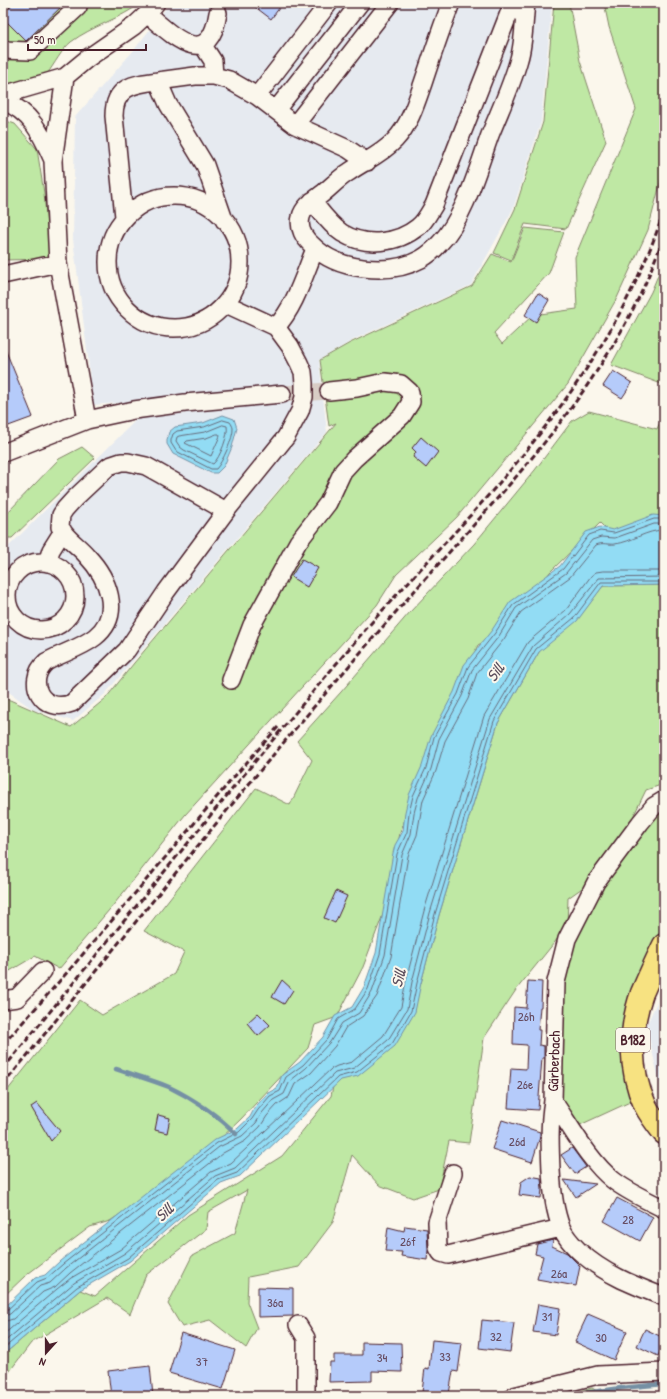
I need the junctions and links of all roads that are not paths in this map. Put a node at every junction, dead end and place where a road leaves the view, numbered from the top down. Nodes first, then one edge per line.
1 (329, 3) edge
2 (360, 3) edge
3 (390, 3) edge
4 (451, 3) edge
5 (513, 3) edge
6 (526, 3) edge
7 (78, 8) dead end
8 (152, 8) edge
9 (218, 13) dead end
10 (202, 44) junction
11 (3, 50) edge
12 (214, 76) junction
13 (65, 77) junction
14 (158, 81) junction
15 (3, 95) edge
16 (257, 96) junction
17 (3, 101) edge
18 (276, 110) junction
19 (295, 125) junction
20 (54, 161) junction
21 (367, 162) junction
22 (312, 201) junction
23 (124, 217) junction
24 (224, 220) junction
25 (315, 249) junction
26 (58, 263) junction
27 (3, 275) edge
28 (226, 304) junction
29 (276, 327) junction
30 (329, 391) tunnel mouth
31 (282, 394) tunnel mouth
32 (87, 420) junction
33 (3, 453) edge
34 (226, 511) junction
35 (62, 531) junction
36 (87, 556) junction
37 (47, 563) junction
38 (67, 574) junction
39 (231, 680) dead end
40 (664, 800) edge
41 (664, 945) edge
42 (43, 971) dead end
43 (3, 1000) edge
44 (553, 1101) junction
45 (664, 1133) edge
46 (453, 1173) dead end
47 (664, 1209) edge
48 (561, 1228) junction
49 (664, 1297) edge
50 (298, 1325) dead end
51 (664, 1372) edge
52 (306, 1396) edge
53 (514, 1396) edge

1 - 16 street
2 - 18 street
3 - 19 street
4 - 21 street
5 - 22 street
6 - 25 street
7 - 11 street
8 - 10 street
8 - 13 street
9 - 10 street
10 - 12 street
12 - 14 street
12 - 16 street
13 - 15 street
13 - 20 street
14 - 23 street
14 - 24 street
16 - 18 street
17 - 20 street
18 - 19 street
19 - 21 street
20 - 26 street
21 - 22 street
22 - 25 street
23 - 24 street
23 - 28 street
24 - 28 street
25 - 29 street
26 - 27 street
26 - 32 street
28 - 29 street
29 - 34 street
30 - 39 street
31 - 32 street
32 - 33 street
34 - 35 street
34 - 36 street
35 - 36 street
35 - 37 street
36 - 38 street
37 - 38 street
37 - 38 street
40 - 44 street, Gärberbach
41 - 45 main road, B182
42 - 43 street
44 - 47 street
44 - 48 street, Gärberbach
46 - 48 street
48 - 49 street, Gärberbach
50 - 52 street
51 - 53 street

